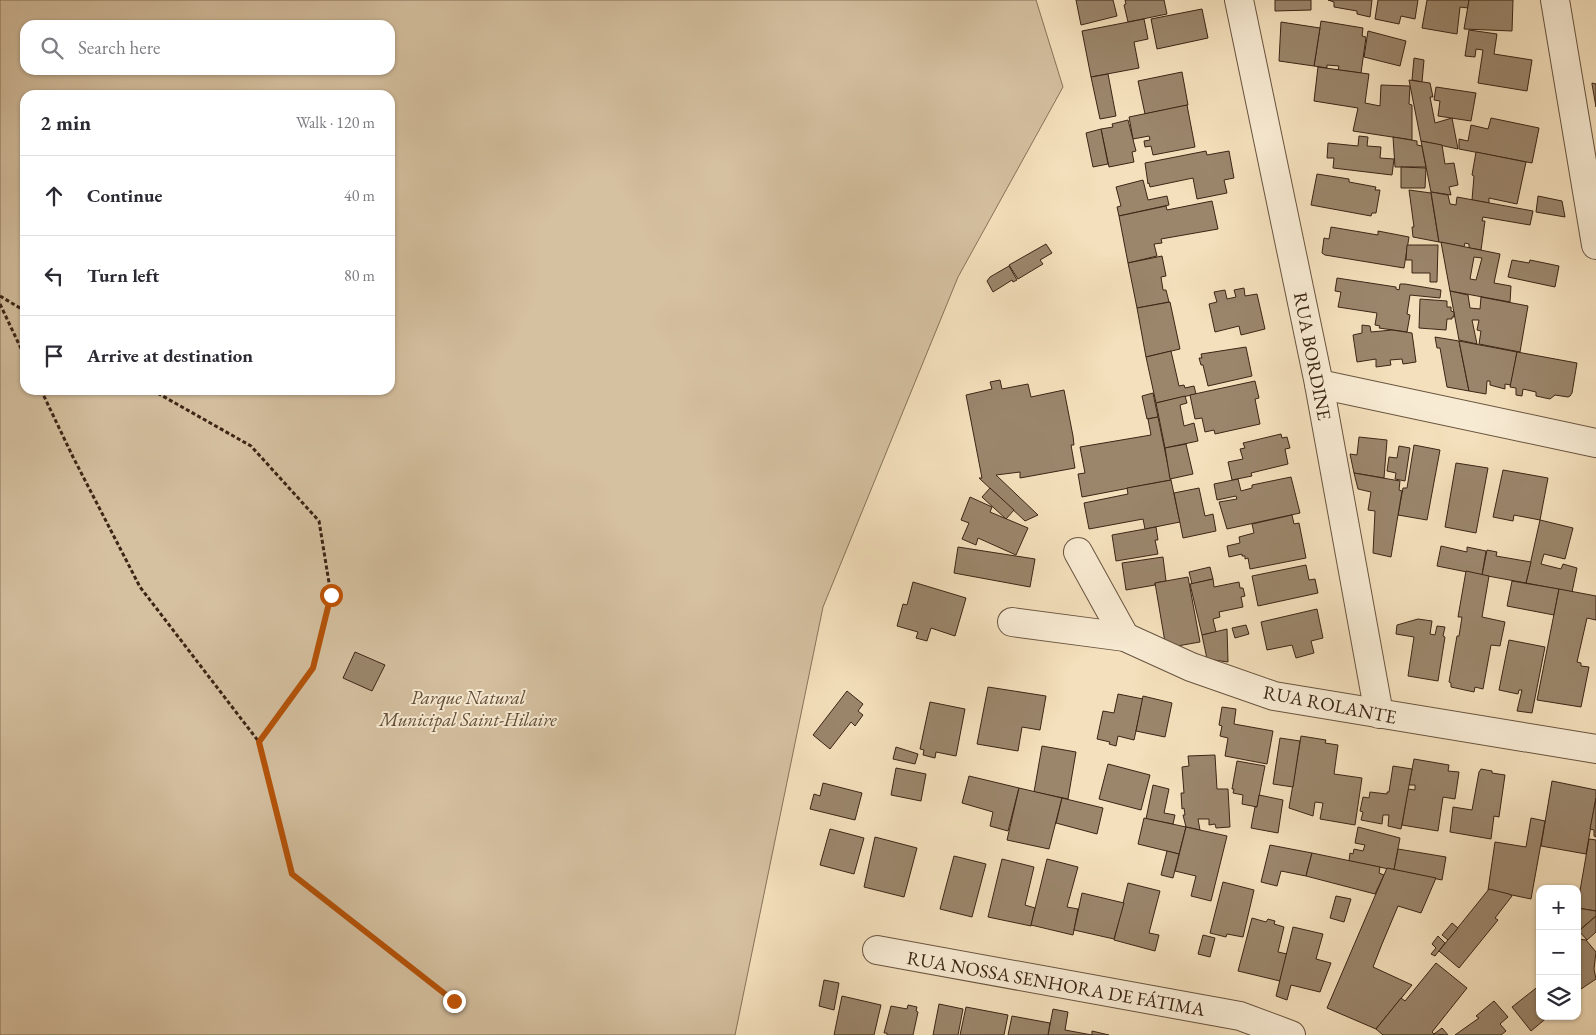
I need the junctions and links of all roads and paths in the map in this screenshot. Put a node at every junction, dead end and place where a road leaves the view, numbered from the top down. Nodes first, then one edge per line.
1 (1239, 0) edge
2 (1555, 0) edge
3 (1596, 244) edge
4 (0, 296) edge
5 (0, 304) edge
6 (20, 308) edge
7 (20, 346) edge
8 (1319, 384) junction
9 (43, 395) edge
10 (161, 395) edge
11 (1596, 443) edge
12 (1078, 552) dead end
13 (1012, 622) dead end
14 (1125, 637) junction
15 (1379, 714) junction
16 (259, 742) junction
17 (1596, 750) edge
18 (877, 950) dead end
19 (454, 1001) dead end
20 (1291, 1035) edge

1 - 8 street, RUA BORDINE
2 - 3 street
4 - 6 path
5 - 7 path
8 - 11 street
8 - 15 street, RUA BORDINE
9 - 16 path
10 - 16 path
12 - 14 street
13 - 14 street, RUA ROLANTE
14 - 15 street, RUA ROLANTE
15 - 17 street, RUA ROLANTE
16 - 19 path
18 - 20 street, RUA NOSSA SENHORA DE FÁTIMA

